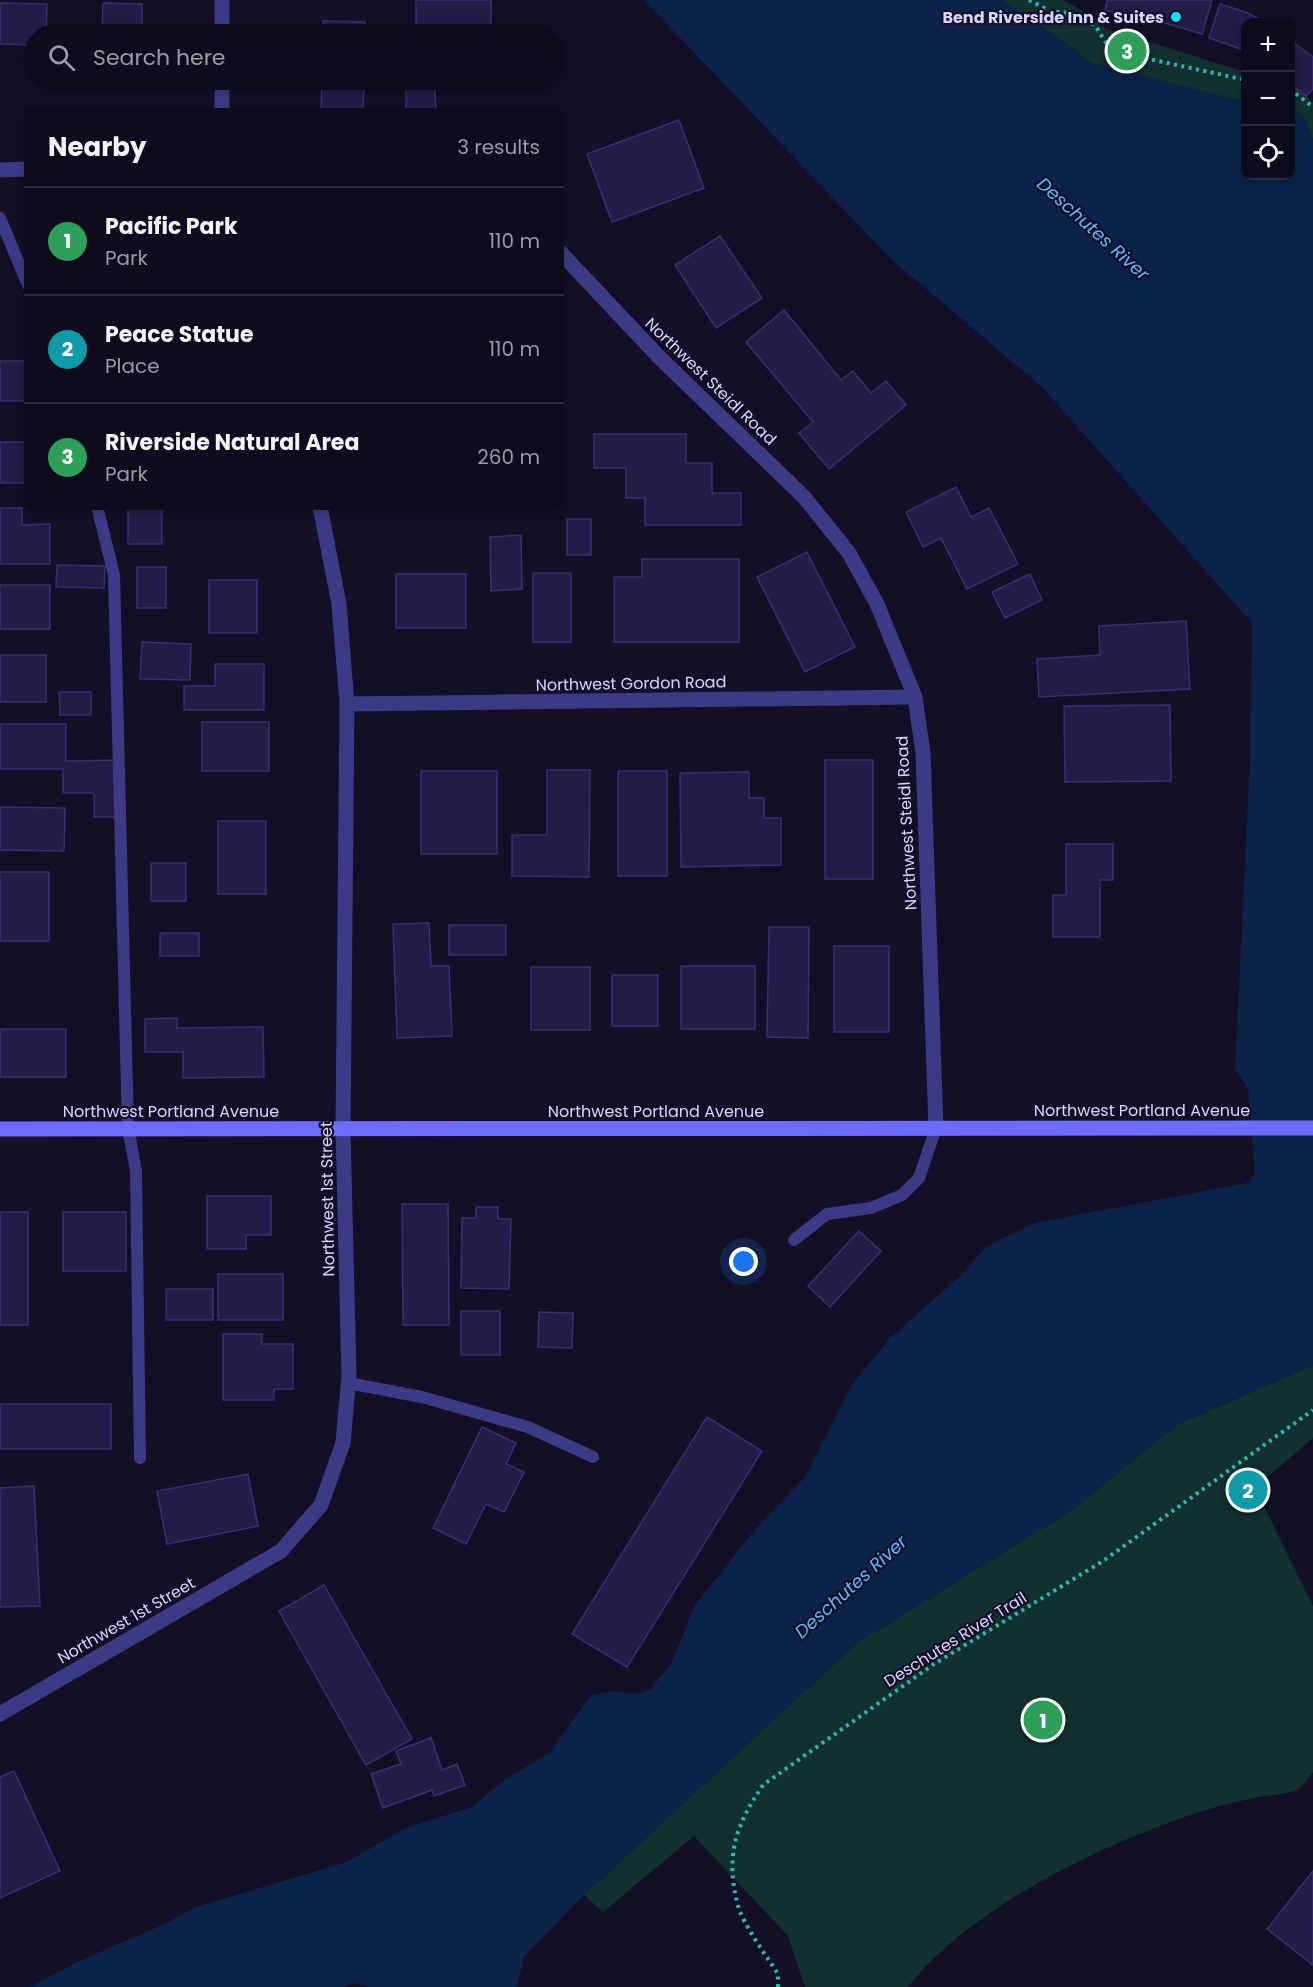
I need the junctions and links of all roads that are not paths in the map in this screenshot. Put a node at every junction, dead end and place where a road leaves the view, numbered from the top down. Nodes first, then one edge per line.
1 (222, 0) edge
2 (222, 24) edge
3 (222, 90) edge
4 (222, 108) edge
5 (24, 169) edge
6 (0, 170) edge
7 (0, 218) edge
8 (564, 256) edge
9 (24, 275) edge
10 (98, 510) edge
11 (321, 510) edge
12 (915, 698) junction
13 (347, 704) junction
14 (128, 1128) junction
15 (936, 1128) junction
16 (1313, 1128) edge
17 (0, 1129) edge
18 (343, 1130) junction
19 (794, 1240) dead end
20 (348, 1383) junction
21 (593, 1457) dead end
22 (140, 1458) dead end
23 (0, 1714) edge

1 - 2 street
3 - 4 street
5 - 6 street
7 - 9 lane
8 - 12 street, Northwest Steidl Road
10 - 14 lane
11 - 13 street, Northwest 1st Street
12 - 13 street, Northwest Gordon Road
12 - 15 street, Northwest Steidl Road
13 - 18 street, Northwest 1st Street
14 - 17 street, Northwest Portland Avenue
14 - 18 street, Northwest Portland Avenue
14 - 22 lane
15 - 16 street, Northwest Portland Avenue
15 - 18 street, Northwest Portland Avenue
15 - 19 lane
18 - 20 street, Northwest 1st Street
20 - 21 lane
20 - 23 street, Northwest 1st Street

